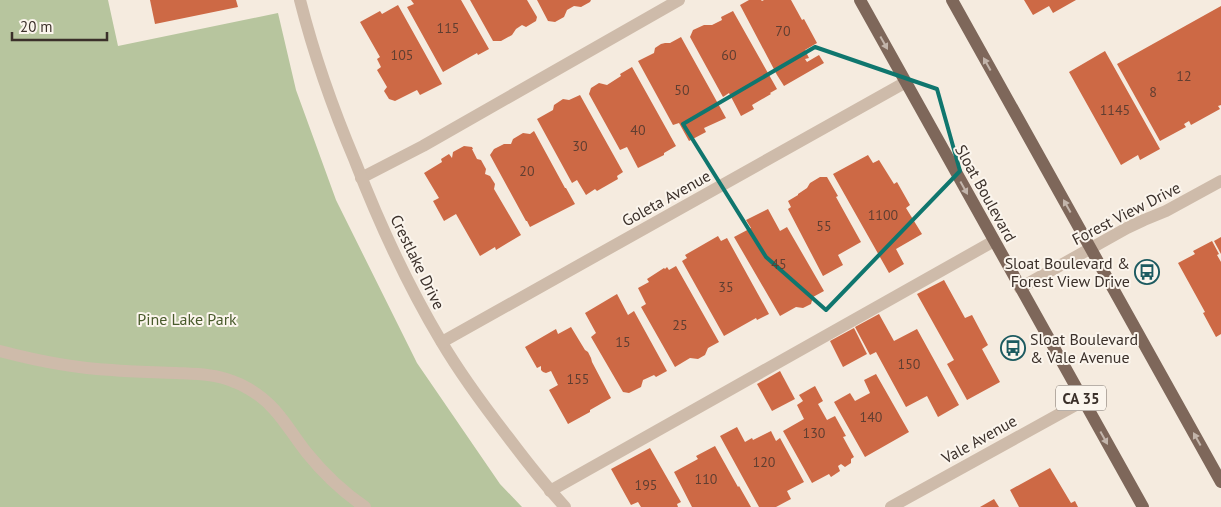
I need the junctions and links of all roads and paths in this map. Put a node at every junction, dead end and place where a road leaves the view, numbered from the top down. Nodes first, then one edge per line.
1 (679, 0) edge
2 (860, 0) edge
3 (952, 0) edge
4 (304, 2) edge
5 (906, 82) junction
6 (361, 178) junction
7 (1221, 181) edge
8 (994, 241) junction
9 (1091, 249) junction
10 (1020, 288) junction
11 (442, 342) junction
12 (0, 351) edge
13 (1083, 401) junction
14 (1221, 482) edge
15 (550, 491) junction
16 (365, 507) edge
17 (565, 507) edge
18 (891, 507) edge
19 (1142, 507) edge

1 - 6 street
2 -> 5 main road, Sloat Boulevard / CA 35
9 -> 3 main road
4 - 6 street, Crestlake Drive
5 -> 8 main road, Sloat Boulevard / CA 35
5 - 11 street, Goleta Avenue
6 - 11 street, Crestlake Drive
7 - 9 street, Forest View Drive
8 - 10 main road, Sloat Boulevard / CA 35
8 - 15 street
9 - 10 street, Forest View Drive
14 -> 9 main road
10 - 13 main road, Sloat Boulevard / CA 35
11 - 15 street, Crestlake Drive
12 - 16 street
13 - 18 street, Vale Avenue
13 -> 19 main road, Sloat Boulevard / CA 35
15 - 17 street, Crestlake Drive

